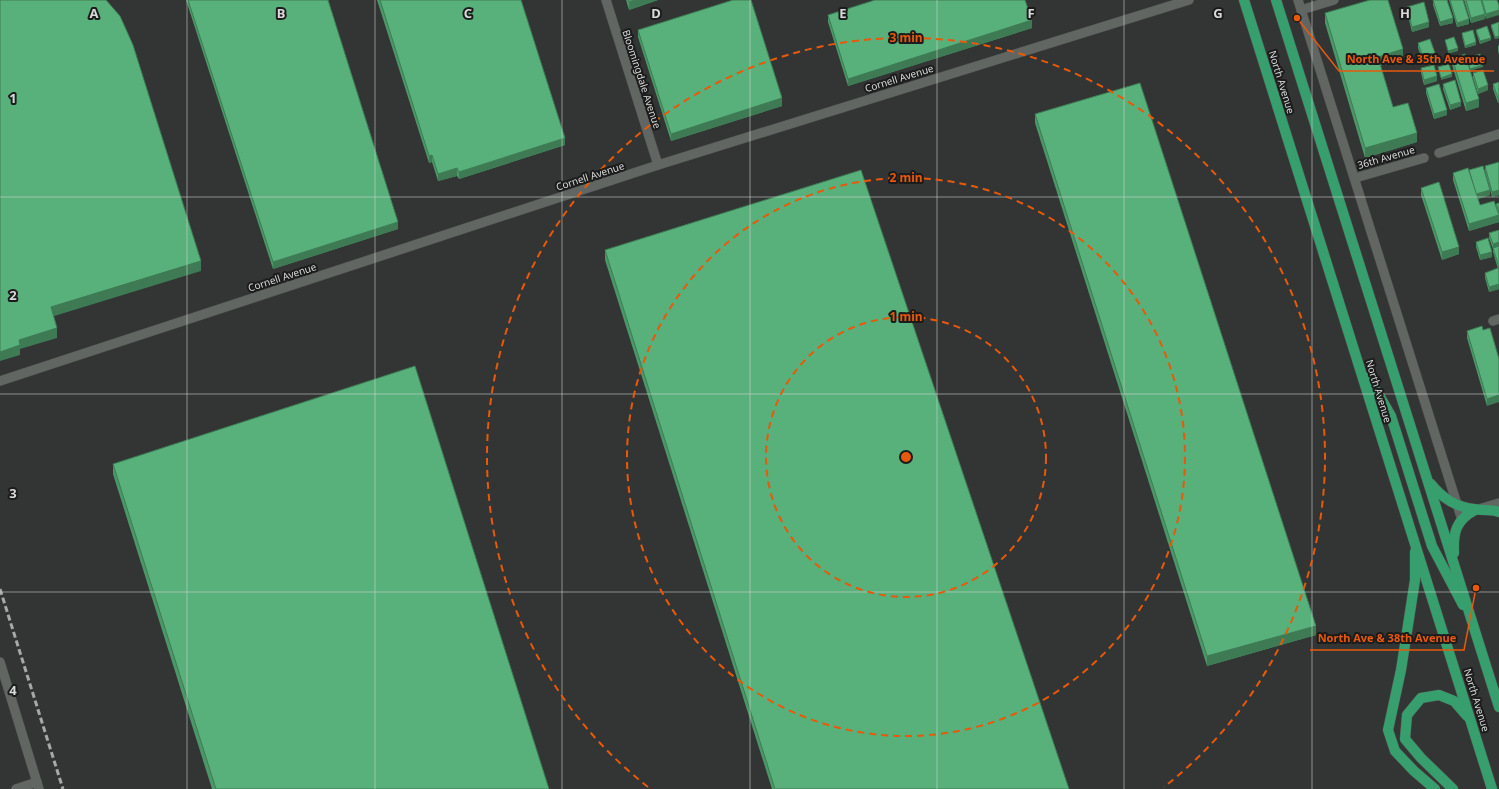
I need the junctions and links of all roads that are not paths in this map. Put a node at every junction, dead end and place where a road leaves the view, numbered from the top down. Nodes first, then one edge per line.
1 (606, 0) edge
2 (1188, 0) edge
3 (1244, 0) edge
4 (1276, 0) edge
5 (1298, 0) edge
6 (1334, 0) edge
7 (1301, 10) junction
8 (1499, 134) edge
9 (1438, 153) dead end
10 (1424, 158) dead end
11 (658, 165) junction
12 (1355, 178) junction
13 (1361, 372) junction
14 (0, 381) edge
15 (1428, 479) junction
16 (1499, 502) edge
17 (1457, 505) junction
18 (1475, 510) junction
19 (1499, 512) edge
20 (1462, 520) junction
21 (1415, 542) junction
22 (1454, 561) junction
23 (1473, 622) junction
24 (0, 662) edge
25 (1499, 707) edge
26 (1470, 718) junction
27 (38, 786) edge
28 (16, 789) edge
29 (1434, 789) edge
30 (1453, 789) edge
31 (1492, 789) edge

1 - 11 street, Bloomingdale Avenue
2 - 11 street, Cornell Avenue
3 - 13 main road, North Avenue
4 - 15 main road, North Avenue
5 - 7 street
6 - 7 street
7 - 12 street
8 - 9 street
10 - 12 street, 36th Avenue
11 - 14 street, Cornell Avenue
12 - 17 street
13 - 21 main road, North Avenue
13 - 23 main road
15 - 17 main road
15 - 22 main road, North Avenue
16 - 18 street
17 - 18 main road
17 - 20 street
18 - 19 main road
18 - 20 main road
20 - 22 main road
21 - 26 main road, North Avenue
21 - 29 main road
22 - 23 main road, North Avenue
23 - 25 main road, North Avenue
24 - 27 street
26 - 30 main road
26 - 31 main road, North Avenue
27 - 28 street

